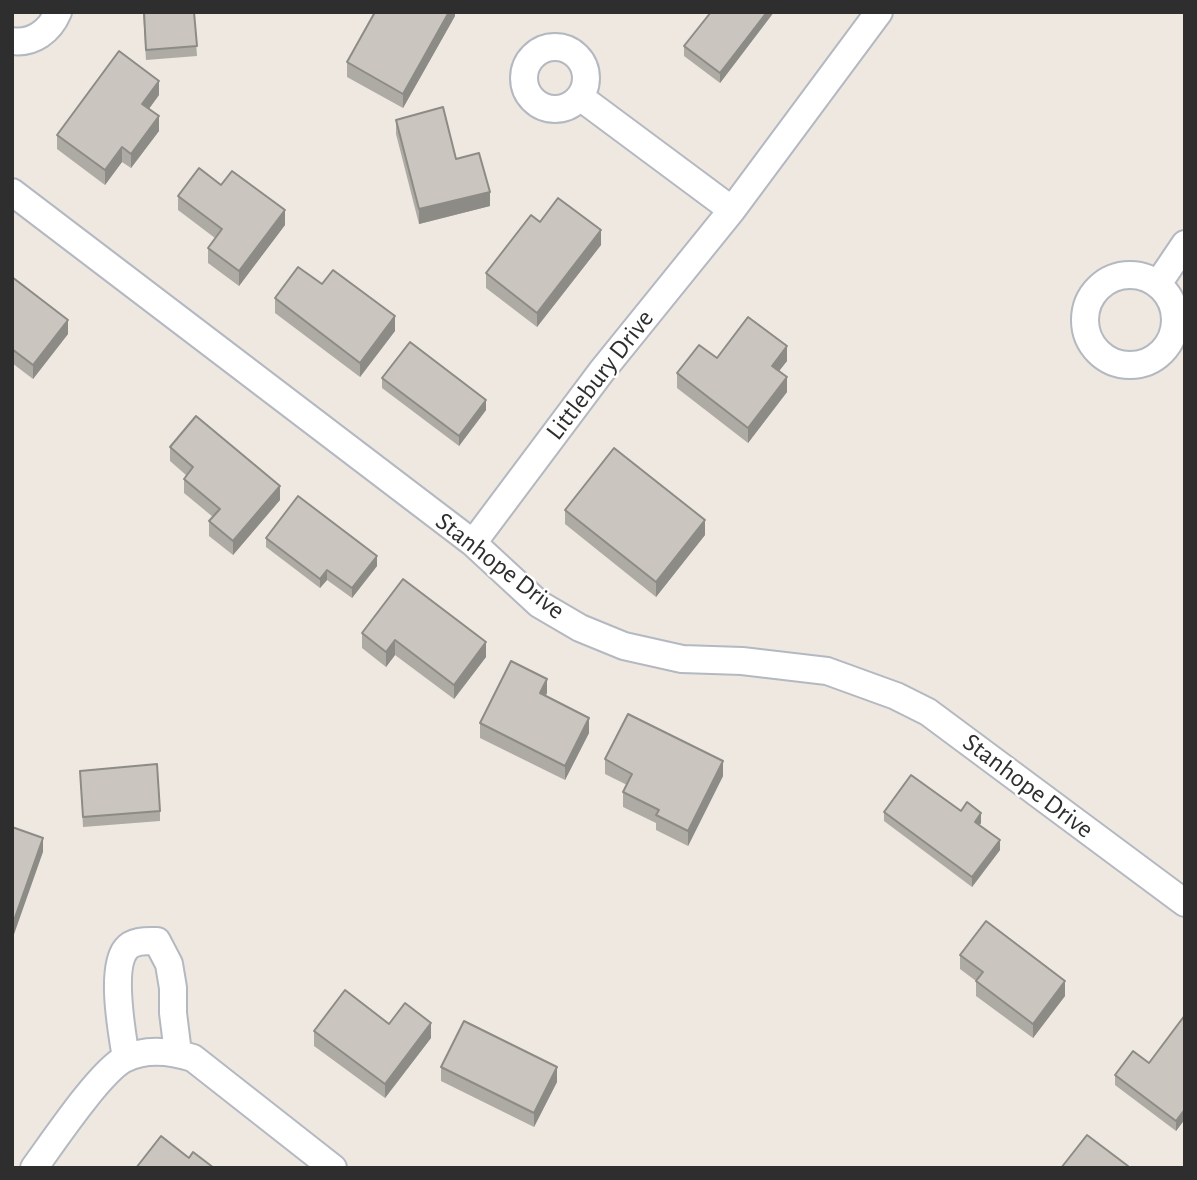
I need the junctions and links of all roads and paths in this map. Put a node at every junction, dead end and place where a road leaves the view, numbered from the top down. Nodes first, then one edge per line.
1 (58, 12) edge
2 (879, 12) edge
3 (12, 41) edge
4 (580, 97) dead end
5 (12, 192) edge
6 (732, 210) junction
7 (1185, 244) edge
8 (1158, 284) dead end
9 (473, 543) junction
10 (1185, 903) edge
11 (166, 1052) junction
12 (125, 1058) junction
13 (34, 1168) edge
14 (333, 1168) edge

1 - 3 street
2 - 6 street, Littlebury Drive
4 - 6 street
5 - 9 street, Stanhope Drive
6 - 9 street, Littlebury Drive
7 - 8 street
9 - 10 street, Stanhope Drive
11 - 12 street
11 - 12 street
11 - 14 street
12 - 13 street

